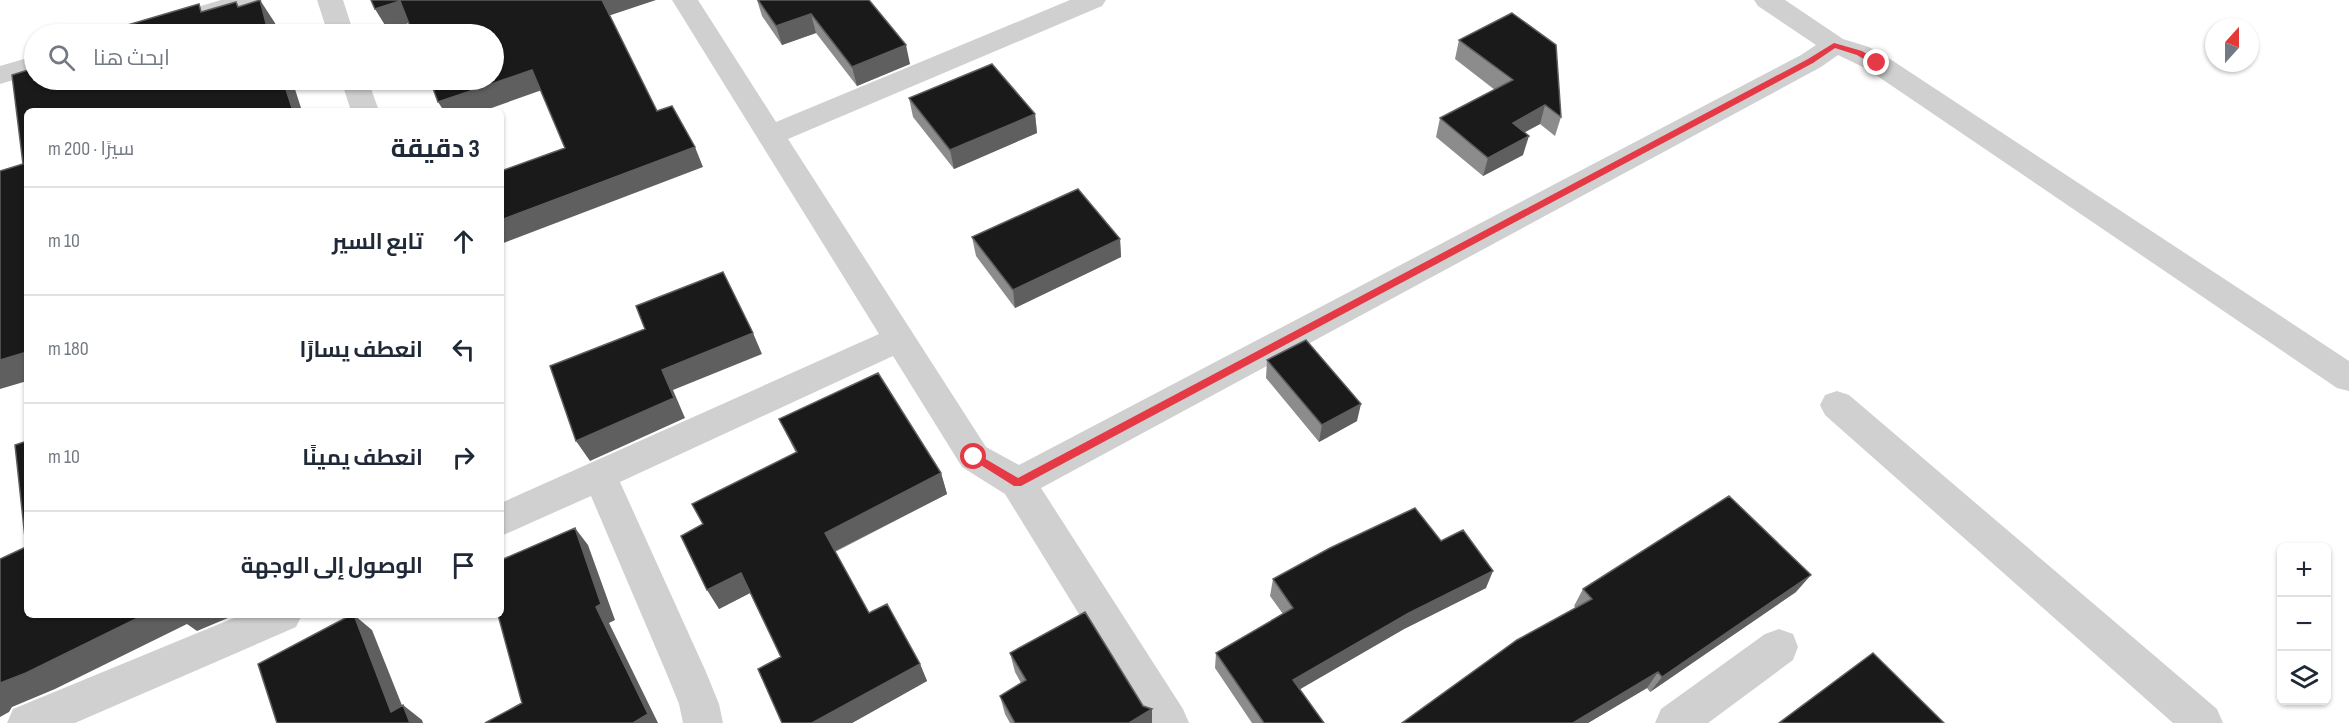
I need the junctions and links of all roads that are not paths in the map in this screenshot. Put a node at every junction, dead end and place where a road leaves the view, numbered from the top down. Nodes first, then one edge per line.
1 (249, 0) edge
2 (330, 0) edge
3 (685, 0) edge
4 (1093, 0) edge
5 (1767, 0) edge
6 (169, 24) edge
7 (338, 24) edge
8 (1834, 45) junction
9 (24, 68) edge
10 (0, 75) edge
11 (358, 90) edge
12 (364, 108) edge
13 (771, 135) junction
14 (897, 340) junction
15 (2349, 378) edge
16 (1837, 405) dead end
17 (600, 476) junction
18 (1018, 483) junction
19 (504, 509) edge
20 (276, 618) edge
21 (1779, 646) dead end
22 (27, 723) edge
23 (703, 723) edge
24 (1169, 723) edge
25 (1675, 723) edge
26 (2203, 723) edge

1 - 6 street
2 - 7 street
3 - 13 street
4 - 13 street
5 - 8 street
8 - 15 street
8 - 18 street
9 - 10 street
11 - 12 street
13 - 14 street
14 - 17 street
14 - 18 street
16 - 26 street
17 - 19 street
17 - 23 street
18 - 24 street
20 - 22 street
21 - 25 street

